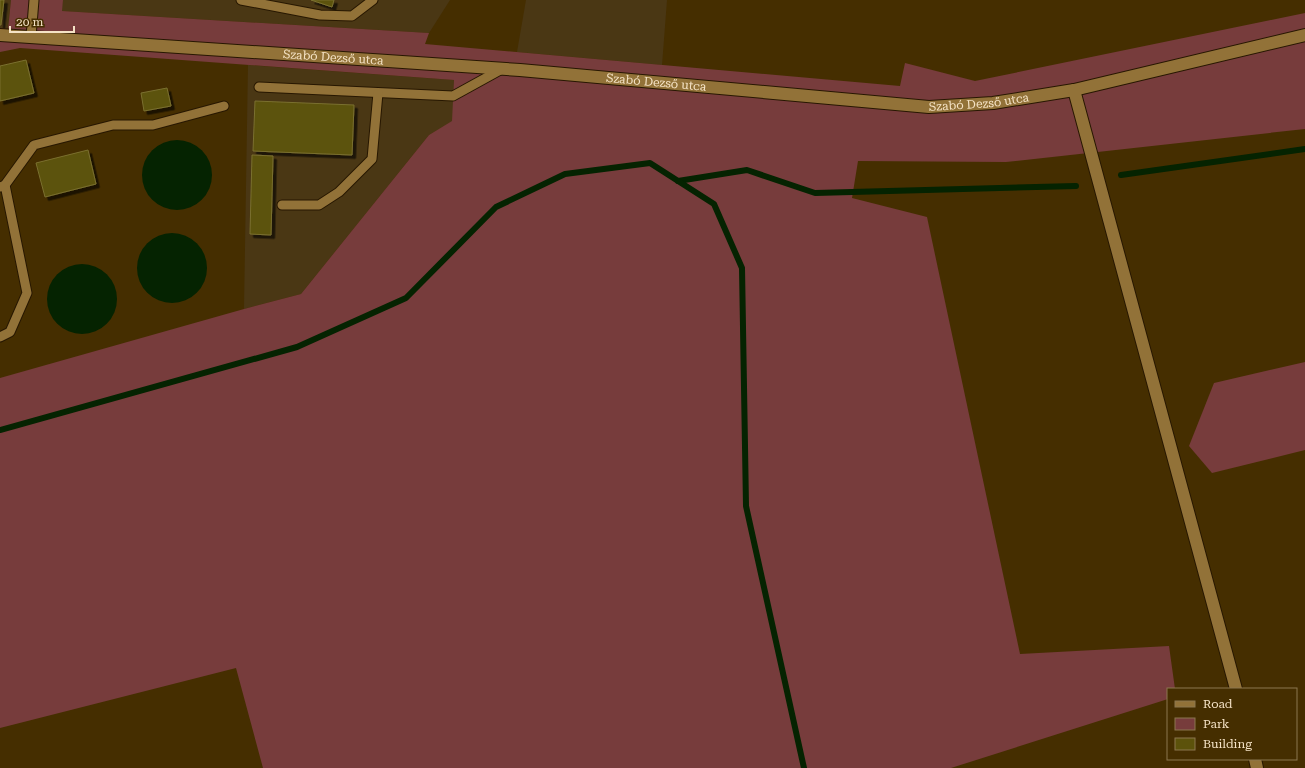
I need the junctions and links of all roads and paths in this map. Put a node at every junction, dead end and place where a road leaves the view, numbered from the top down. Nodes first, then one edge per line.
1 (34, 0) edge
2 (241, 0) edge
3 (373, 0) edge
4 (0, 35) edge
5 (1305, 35) edge
6 (31, 37) junction
7 (502, 69) junction
8 (259, 87) dead end
9 (1074, 90) junction
10 (378, 93) junction
11 (224, 106) dead end
12 (2, 186) edge
13 (282, 205) dead end
14 (0, 337) edge
15 (1236, 688) edge

1 - 6 lane
2 - 3 lane
4 - 6 street, Szabó Dezső utca
5 - 9 street, Szabó Dezső utca
6 - 7 street, Szabó Dezső utca
7 - 9 street, Szabó Dezső utca
7 - 10 lane
8 - 10 lane
9 - 15 street
10 - 13 lane
11 - 12 lane
12 - 14 lane

